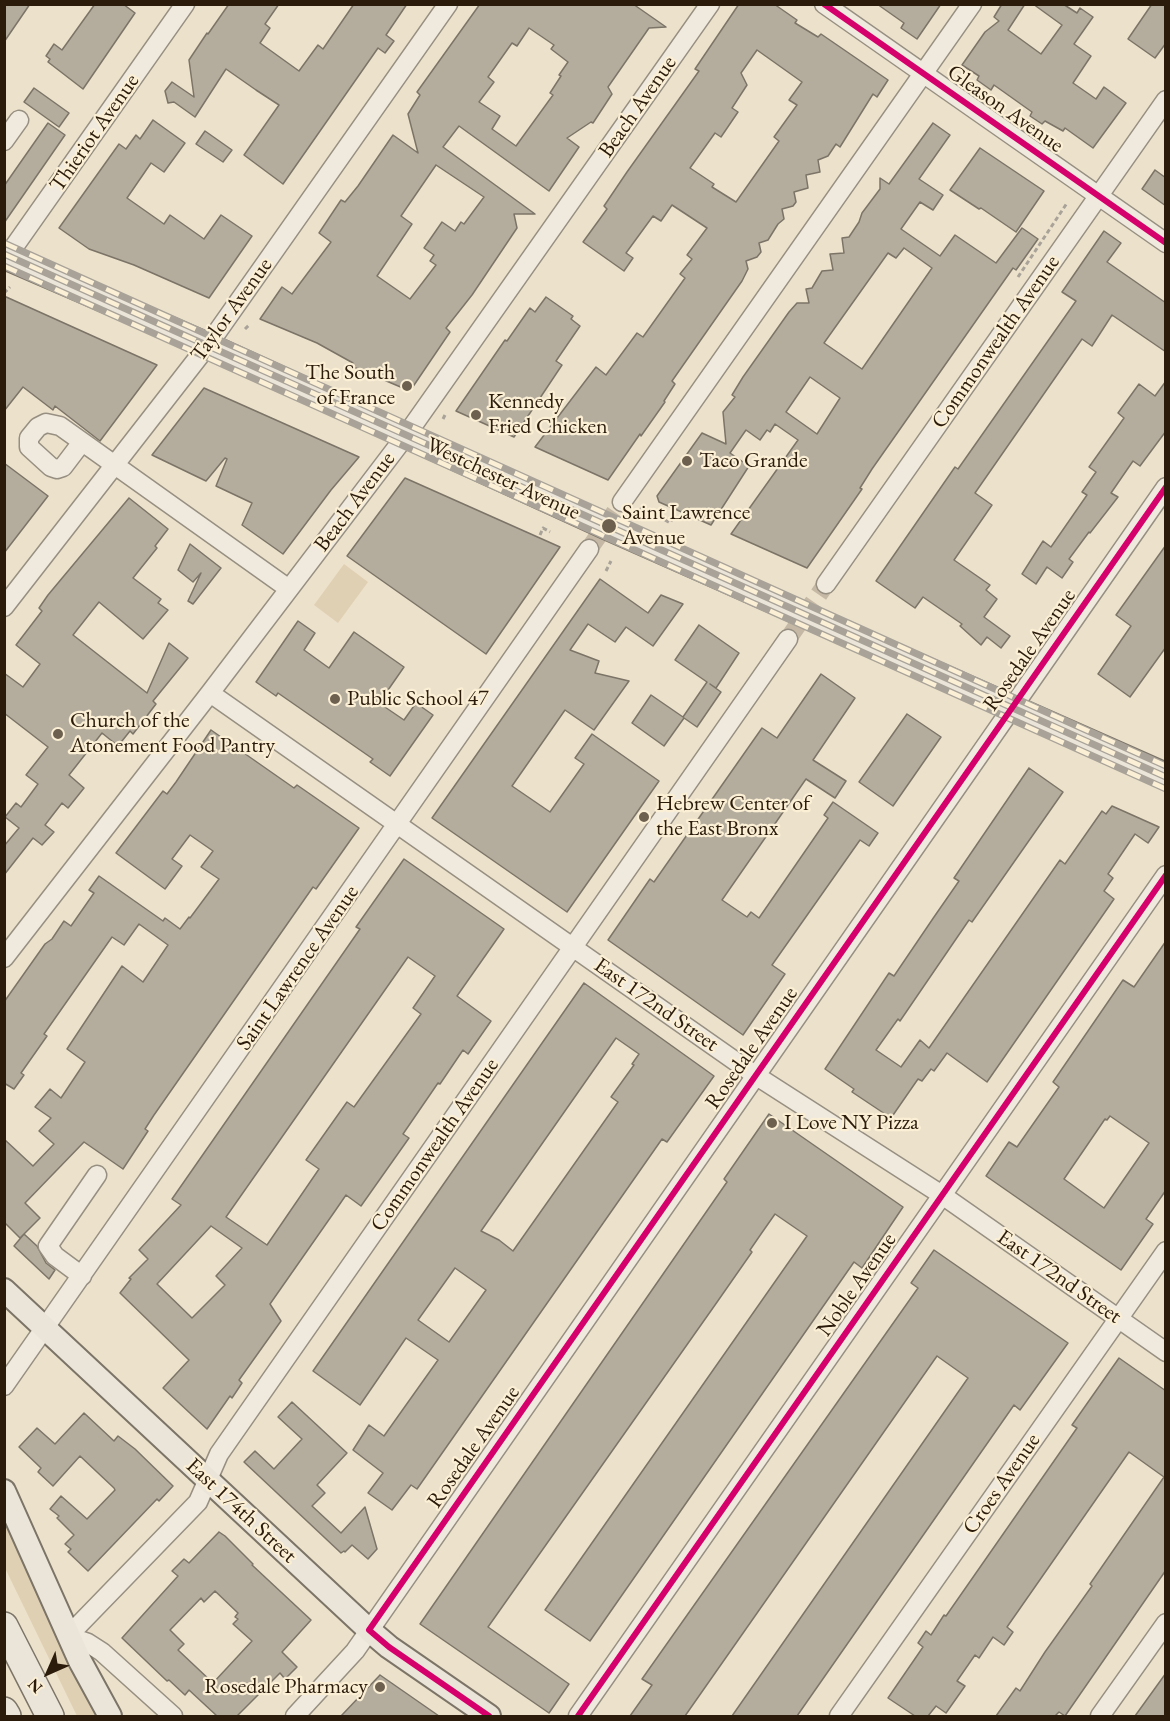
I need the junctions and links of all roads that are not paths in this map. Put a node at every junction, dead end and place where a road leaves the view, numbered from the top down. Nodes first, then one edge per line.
1 (186, 4) edge
2 (448, 4) edge
3 (710, 4) edge
4 (824, 4) edge
5 (972, 4) edge
6 (923, 74) junction
7 (1166, 100) edge
8 (19, 120) dead end
9 (4, 141) edge
10 (1098, 196) junction
11 (1166, 243) edge
12 (5, 258) edge
13 (208, 345) junction
14 (407, 434) junction
15 (82, 442) dead end
16 (116, 464) junction
17 (1166, 487) edge
18 (622, 502) tunnel mouth
19 (590, 549) tunnel mouth
20 (826, 584) tunnel mouth
21 (289, 589) junction
22 (4, 607) edge
23 (788, 639) tunnel mouth
24 (210, 693) junction
25 (1013, 706) junction
26 (1166, 775) edge
27 (398, 825) junction
28 (1166, 875) edge
29 (573, 947) junction
30 (5, 956) edge
31 (755, 1075) junction
32 (97, 1175) dead end
33 (942, 1195) junction
34 (1166, 1251) edge
35 (82, 1276) junction
36 (4, 1290) edge
37 (1118, 1318) junction
38 (45, 1328) junction
39 (1166, 1352) edge
40 (4, 1386) edge
41 (208, 1480) junction
42 (4, 1491) edge
43 (1166, 1623) edge
44 (4, 1626) edge
45 (369, 1630) junction
46 (68, 1636) junction
47 (4, 1712) edge
48 (848, 1713) edge
49 (7, 1716) edge
50 (50, 1716) edge
51 (110, 1716) edge
52 (173, 1716) edge
53 (295, 1716) edge
54 (489, 1716) edge
55 (578, 1716) edge
56 (1100, 1716) edge

1 - 12 street, Thieriot Avenue
2 - 13 street, Taylor Avenue
3 - 14 street, Beach Avenue
4 - 6 street, Gleason Avenue
5 - 6 street
6 - 10 street, Gleason Avenue
6 - 18 street
7 - 10 street, Commonwealth Avenue
8 - 9 street
10 - 11 street, Gleason Avenue
10 - 20 street, Commonwealth Avenue
12 - 13 main road, Westchester Avenue
13 - 14 main road, Westchester Avenue
13 - 16 street, Taylor Avenue
14 - 21 street, Beach Avenue
14 - 25 main road, Westchester Avenue
15 - 16 street
16 - 21 street
16 - 22 street, Taylor Avenue
17 - 25 street, Rosedale Avenue
19 - 27 street, Saint Lawrence Avenue
21 - 24 street, Beach Avenue
23 - 29 street, Commonwealth Avenue
24 - 27 street, East 172nd Street
24 - 30 street, Beach Avenue
25 - 26 main road, Westchester Avenue
25 - 31 street, Rosedale Avenue
27 - 29 street, East 172nd Street
27 - 35 street, Saint Lawrence Avenue
28 - 33 street, Noble Avenue
29 - 31 street, East 172nd Street
29 - 41 street, Commonwealth Avenue
31 - 33 street, East 172nd Street
31 - 45 street, Rosedale Avenue
32 - 35 street
33 - 37 street, East 172nd Street
33 - 55 street, Noble Avenue
34 - 37 street, Croes Avenue
35 - 38 street, Saint Lawrence Avenue
36 - 38 main road, East 174th Street
37 - 39 street, East 172nd Street
37 - 48 street, Croes Avenue
38 - 40 street, Saint Lawrence Avenue
38 - 41 main road, East 174th Street
41 - 45 main road, East 174th Street
41 - 46 street, Commonwealth Avenue
42 - 46 main road
43 - 56 street
44 - 50 highway
45 - 53 street, Rosedale Avenue
45 - 54 main road, East 174th Street
46 - 51 main road
46 - 52 street
47 - 49 highway

